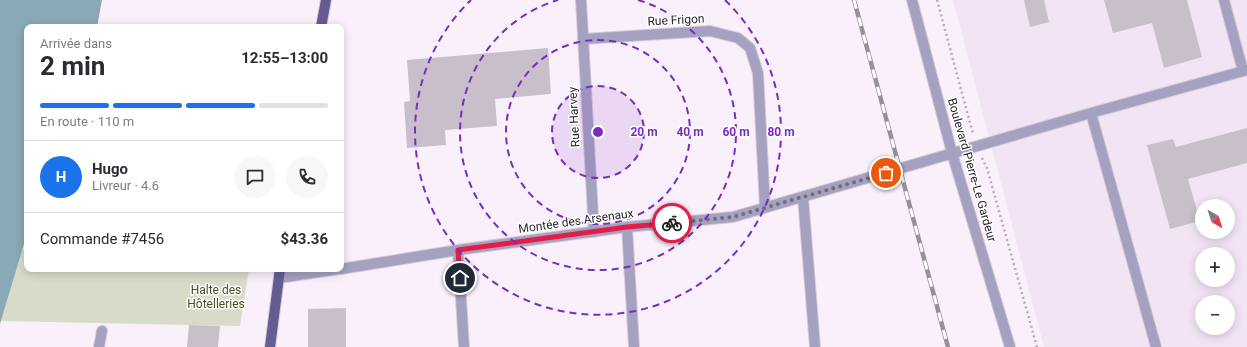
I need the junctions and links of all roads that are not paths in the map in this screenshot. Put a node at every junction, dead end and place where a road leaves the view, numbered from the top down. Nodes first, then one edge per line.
1 (326, 0) edge
2 (581, 0) edge
3 (912, 0) edge
4 (1224, 0) edge
5 (322, 24) edge
6 (583, 39) junction
7 (1245, 70) edge
8 (1091, 113) junction
9 (952, 154) junction
10 (803, 197) junction
11 (765, 208) junction
12 (627, 227) junction
13 (594, 232) junction
14 (458, 250) junction
15 (344, 268) edge
16 (304, 272) edge
17 (280, 274) edge
18 (102, 332) dead end
19 (99, 347) edge
20 (270, 347) edge
21 (464, 347) edge
22 (634, 347) edge
23 (815, 347) edge
24 (1010, 347) edge
25 (1156, 347) edge

1 - 5 main road
2 - 6 street, Rue Harvey
3 - 9 street, Boulevard Pierre-Le Gardeur
4 - 7 street
6 - 11 street, Rue Frigon
6 - 13 street, Rue Harvey
7 - 8 street, Montée des Arsenaux
8 - 9 street, Montée des Arsenaux
8 - 25 street
9 - 10 street, Montée des Arsenaux
9 - 24 street, Boulevard Pierre-Le Gardeur
10 - 11 street, Montée des Arsenaux
10 - 23 street
11 - 12 street, Montée des Arsenaux
12 - 13 street, Montée des Arsenaux
12 - 22 street
13 - 14 street, Montée des Arsenaux
14 - 15 street, Montée des Arsenaux
14 - 21 street
16 - 17 street, Montée des Arsenaux
17 - 20 main road
18 - 19 street

